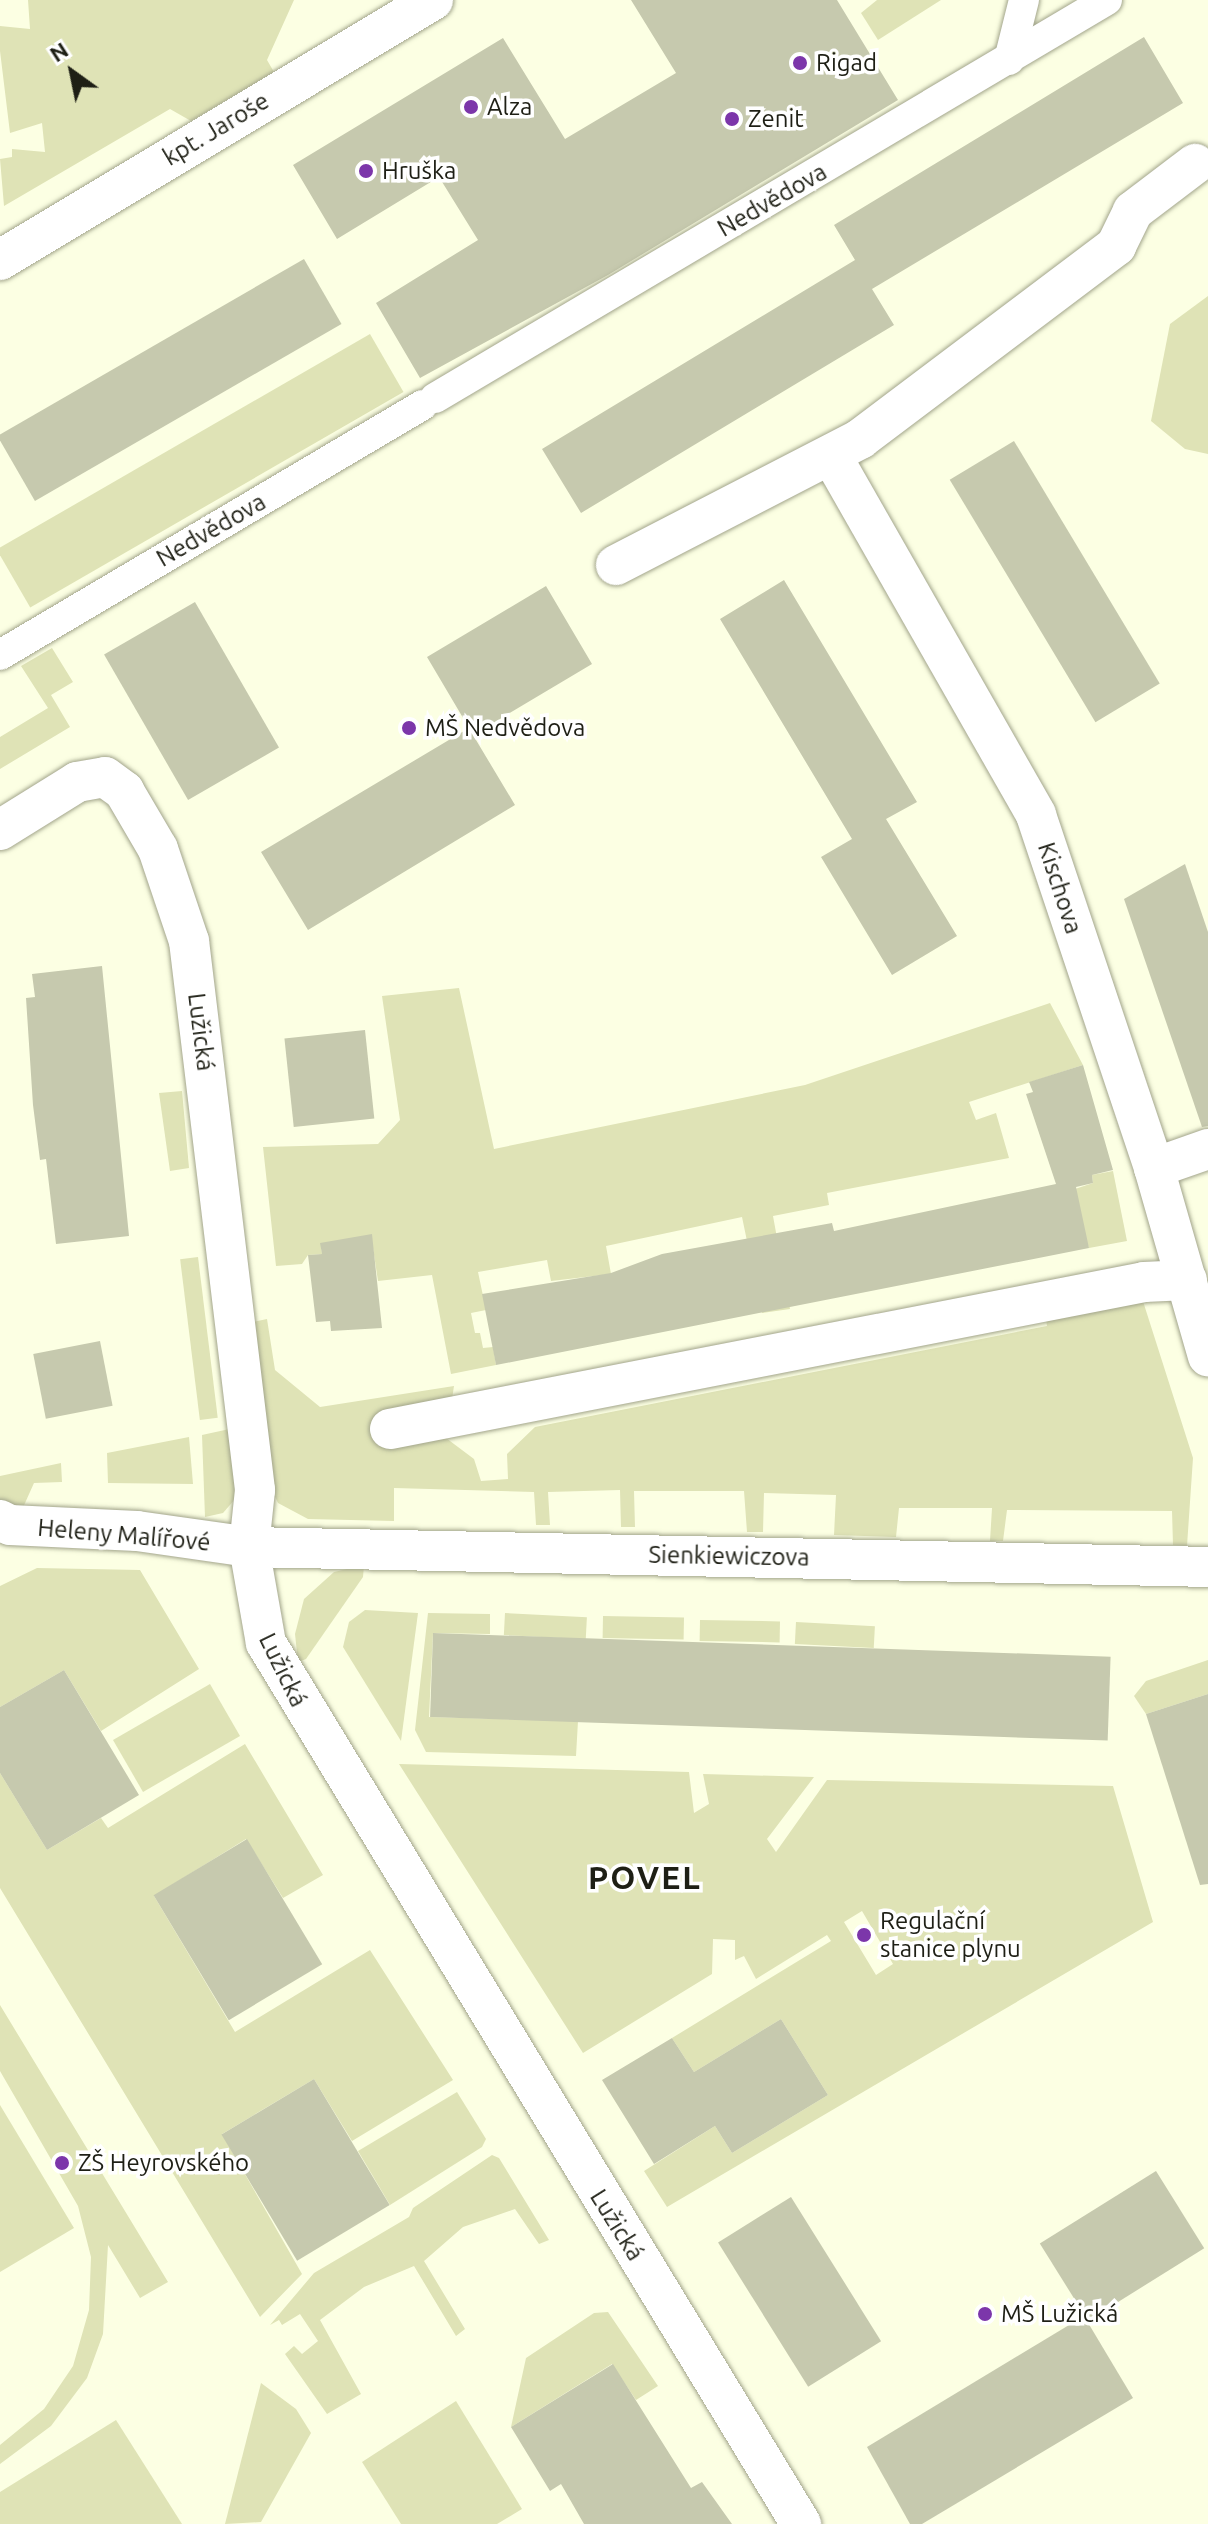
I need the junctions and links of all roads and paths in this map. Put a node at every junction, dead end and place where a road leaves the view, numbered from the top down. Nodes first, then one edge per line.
1 (433, 0) edge
2 (1024, 0) edge
3 (1107, 0) edge
4 (376, 14) edge
5 (1009, 60) junction
6 (1195, 164) dead end
7 (0, 260) edge
8 (831, 455) junction
9 (616, 565) dead end
10 (0, 655) edge
11 (0, 830) edge
12 (1208, 1149) edge
13 (1154, 1168) junction
14 (1187, 1280) junction
15 (1208, 1356) edge
16 (390, 1429) dead end
17 (5, 1522) edge
18 (249, 1547) junction
19 (1208, 1567) edge
20 (801, 2524) edge

1 - 4 street, kpt. Jaroše
2 - 5 street
3 - 5 street, Nedvědova
4 - 7 street, kpt. Jaroše
5 - 10 street, Nedvědova
6 - 8 street
8 - 9 street
8 - 13 street, Kischova
11 - 18 street, Lužická
12 - 13 street
13 - 14 street, Kischova
14 - 15 street, Kischova
14 - 16 street
17 - 18 street, Heleny Malířové
18 - 19 street, Sienkiewiczova
18 - 20 street, Lužická

